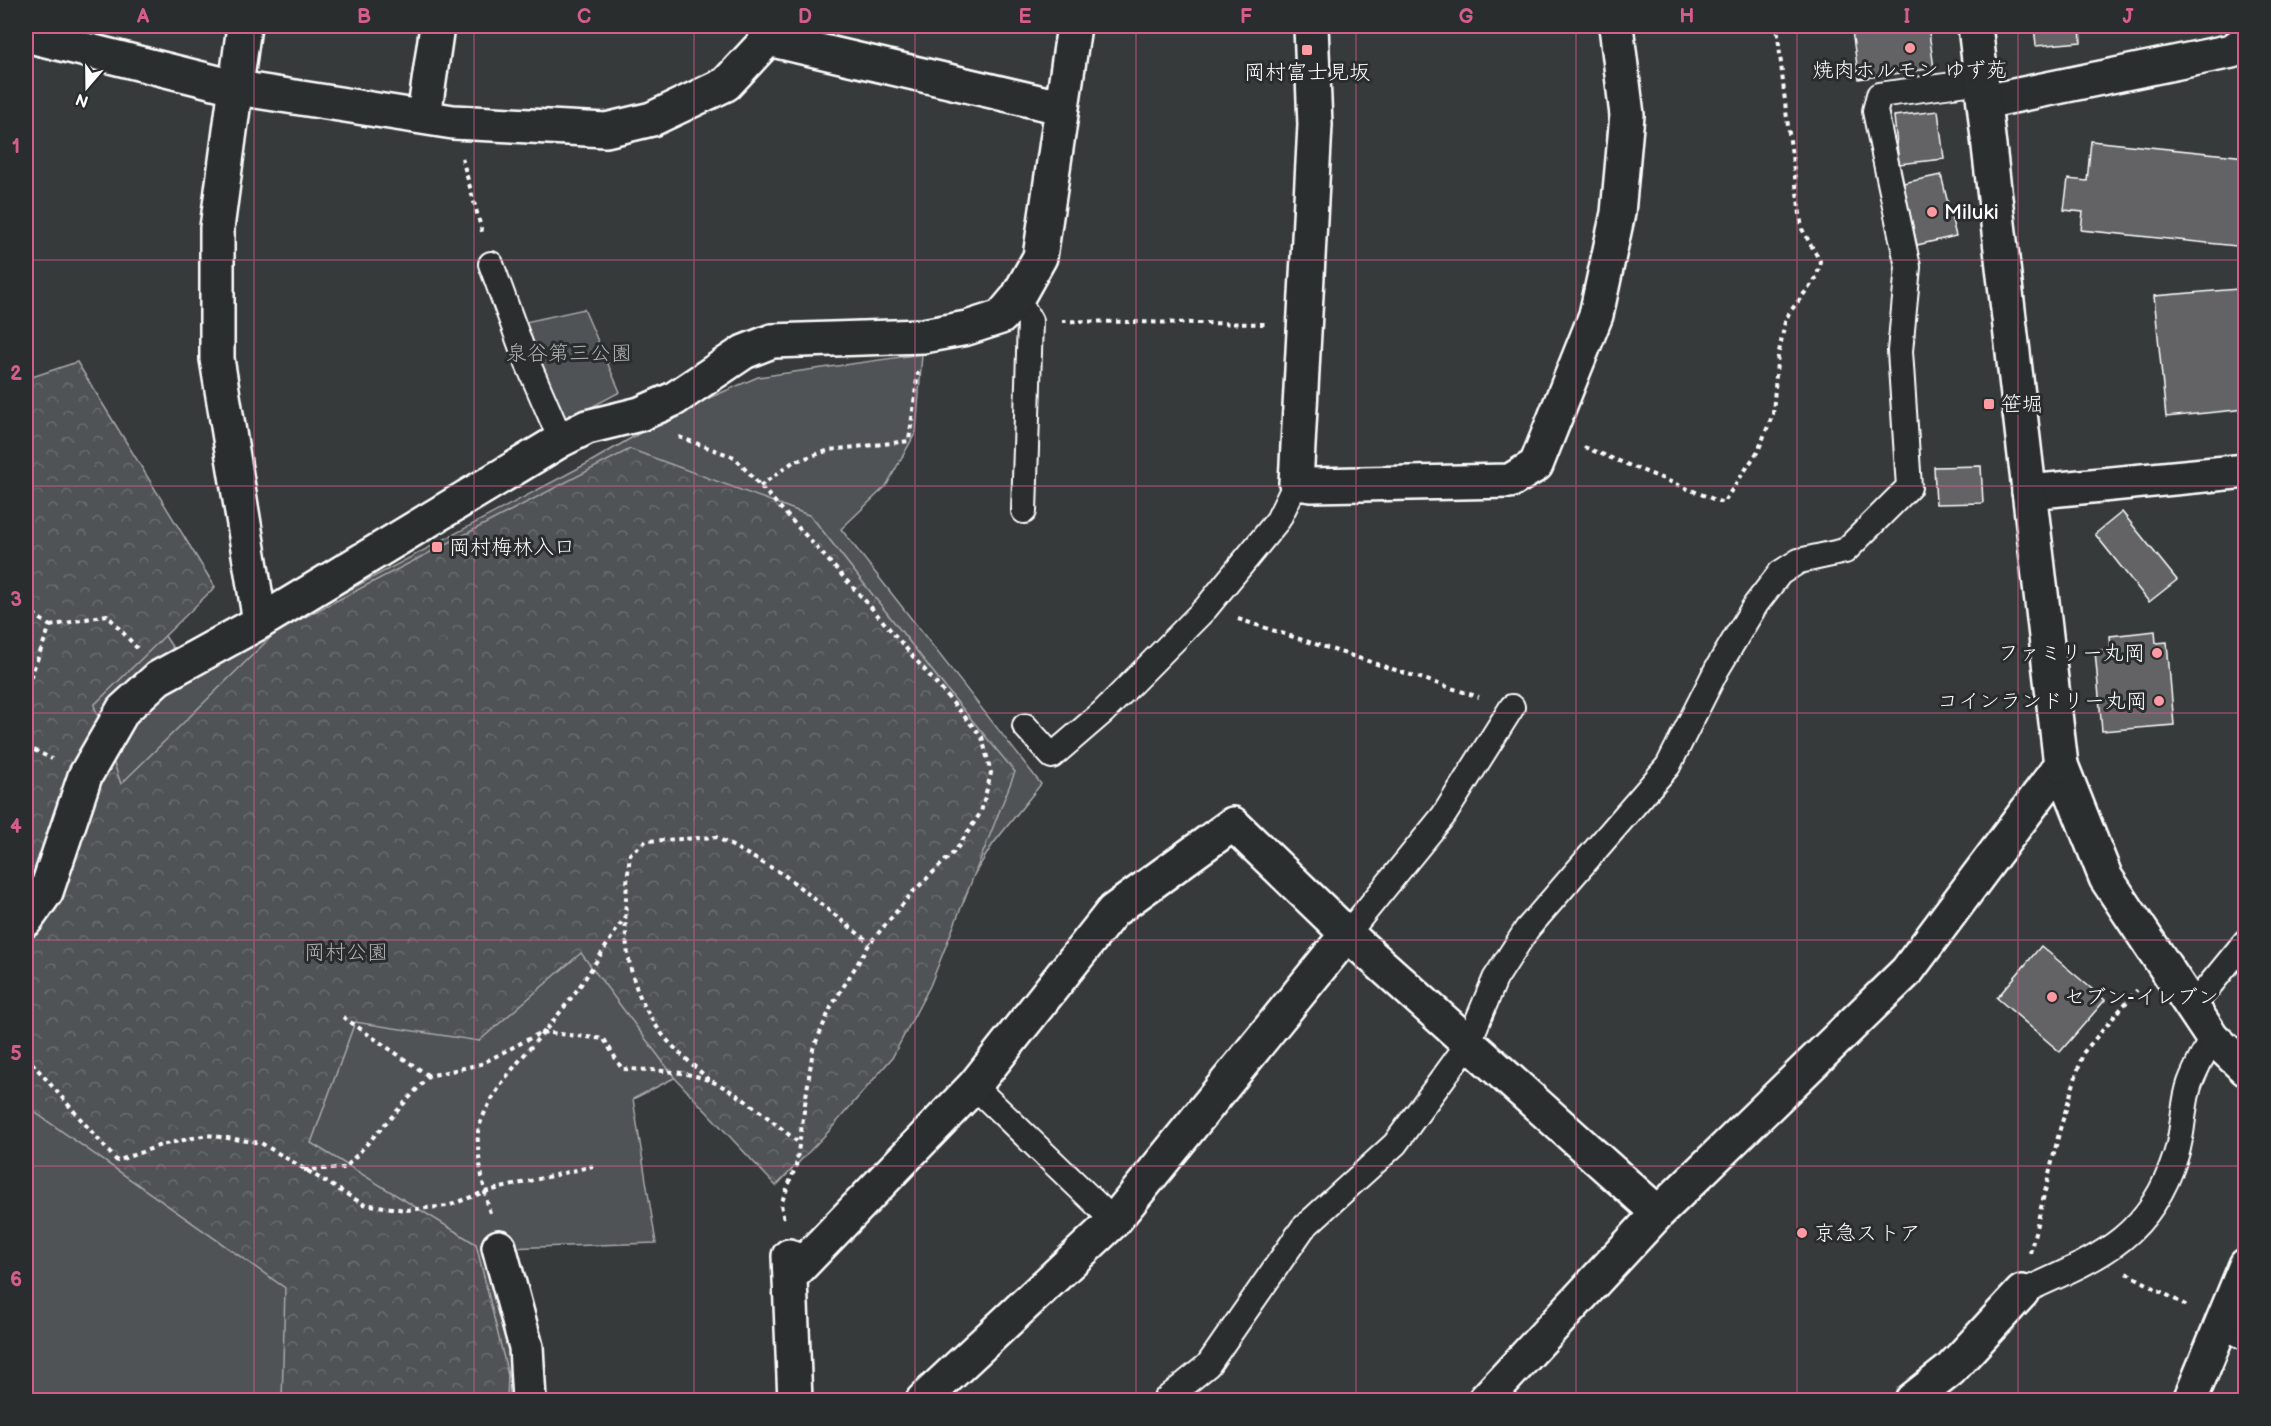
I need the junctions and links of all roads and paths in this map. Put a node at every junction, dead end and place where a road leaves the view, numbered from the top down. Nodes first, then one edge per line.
1 (244, 26) edge
2 (436, 26) edge
3 (1074, 26) edge
4 (1311, 26) edge
5 (1616, 26) edge
6 (1778, 26) edge
7 (1975, 26) edge
8 (769, 32) edge
9 (26, 35) edge
10 (2246, 41) edge
11 (238, 88) junction
12 (1983, 92) junction
13 (1060, 107) junction
14 (438, 119) junction
15 (491, 264) joint
16 (1023, 310) junction
17 (1304, 324) junction
18 (922, 336) junction
19 (640, 414) junction
20 (1549, 433) junction
21 (561, 440) junction
22 (2246, 471) edge
23 (1296, 483) junction
24 (759, 486) junction
25 (2029, 492) junction
26 (1024, 511) dead end
27 (26, 608) edge
28 (1206, 609) junction
29 (260, 622) junction
30 (50, 626) junction
31 (158, 678) junction
32 (26, 688) edge
33 (1512, 707) joint
34 (1025, 726) dead end
35 (2061, 765) junction
36 (624, 919) junction
37 (26, 920) edge
38 (1347, 934) junction
39 (2246, 942) edge
40 (870, 943) junction
41 (2161, 964) junction
42 (2191, 1008) junction
43 (343, 1017) dead end
44 (542, 1032) junction
45 (2212, 1037) junction
46 (1468, 1044) junction
47 (26, 1056) edge
48 (2246, 1069) edge
49 (429, 1076) junction
50 (709, 1080) junction
51 (974, 1086) junction
52 (800, 1143) junction
53 (593, 1166) dead end
54 (303, 1171) junction
55 (484, 1192) junction
56 (1658, 1213) junction
57 (1114, 1221) junction
58 (499, 1247) joint
59 (2097, 1257) junction
60 (789, 1262) junction
61 (2246, 1265) edge
62 (2022, 1292) junction
63 (2233, 1331) edge
64 (529, 1401) edge
65 (795, 1401) edge
66 (923, 1401) edge
67 (1166, 1401) edge
68 (1485, 1401) edge
69 (1912, 1401) edge
70 (2190, 1401) edge

1 - 11 street
2 - 14 street
3 - 13 street
4 - 17 street
5 - 20 street
6 - 20 path
7 - 12 street
8 - 13 street
8 - 14 street
9 - 11 street
10 - 12 street
11 - 14 street
11 - 29 street
12 - 25 street
12 - 46 lane
13 - 16 street
14 - 15 path
15 - 21 lane
16 - 17 path
16 - 18 street
16 - 26 lane
17 - 23 street
18 - 19 street
18 - 24 path
19 - 21 street
19 - 24 path
20 - 23 street
21 - 29 street
22 - 25 street
23 - 28 lane
24 - 40 path
25 - 35 street
27 - 30 path
28 - 33 path
28 - 34 lane
29 - 31 street
30 - 31 path
30 - 32 path
31 - 37 street
33 - 38 lane
35 - 41 street
35 - 56 street
36 - 40 path
36 - 44 path
36 - 50 path
38 - 46 street
38 - 51 street
38 - 57 street
39 - 42 lane
40 - 52 path
41 - 42 street
41 - 62 path
42 - 45 street
43 - 49 path
44 - 49 path
44 - 50 path
44 - 55 path
45 - 48 street
45 - 59 lane
46 - 56 street
46 - 67 lane
47 - 54 path
49 - 54 path
50 - 52 path
51 - 57 lane
51 - 60 street
52 - 60 path
53 - 55 path
54 - 55 path
55 - 58 path
56 - 68 street
57 - 66 street
58 - 64 street
59 - 62 lane
59 - 63 path
60 - 65 street
61 - 63 street
62 - 69 street
63 - 70 street

